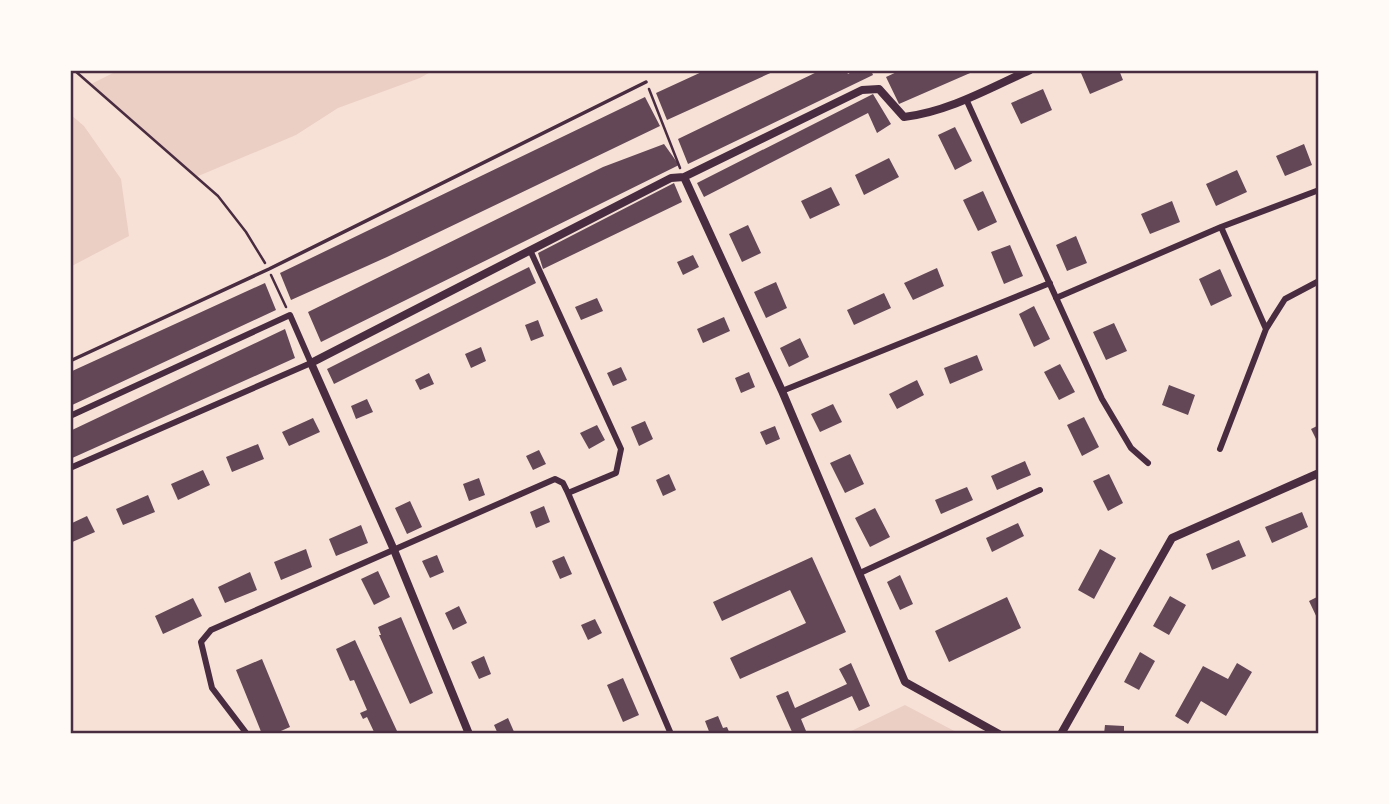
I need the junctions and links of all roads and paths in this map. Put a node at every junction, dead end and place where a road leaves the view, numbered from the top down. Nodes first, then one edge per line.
1 (74, 70) edge
2 (1030, 70) edge
3 (646, 82) joint
4 (966, 99) junction
5 (684, 177) junction
6 (1319, 190) edge
7 (1221, 227) junction
8 (530, 250) junction
9 (268, 269) junction
10 (1319, 281) edge
11 (1050, 283) junction
12 (1056, 298) junction
13 (290, 315) junction
14 (1266, 329) junction
15 (70, 361) edge
16 (311, 363) junction
17 (782, 391) junction
18 (70, 416) edge
19 (1220, 449) dead end
20 (1148, 463) dead end
21 (70, 468) edge
22 (1318, 477) edge
23 (1040, 490) dead end
24 (568, 494) junction
25 (394, 550) junction
26 (860, 573) junction
27 (247, 734) edge
28 (469, 734) edge
29 (671, 734) edge
30 (999, 734) edge
31 (1061, 734) edge

1 - 9 path
2 - 4 street
3 - 5 path
3 - 9 lane
4 - 5 street
4 - 11 street
5 - 8 street
5 - 17 street
6 - 7 street
7 - 12 street
7 - 14 street
8 - 16 street
8 - 24 street
9 - 13 path
9 - 15 lane
10 - 14 street
11 - 12 street
11 - 17 street
12 - 20 street
13 - 16 street
13 - 18 street
14 - 19 street
16 - 21 street
16 - 25 street
17 - 26 street
22 - 31 street
23 - 26 street
24 - 25 street
24 - 29 street
25 - 27 street
25 - 28 street
26 - 30 street

